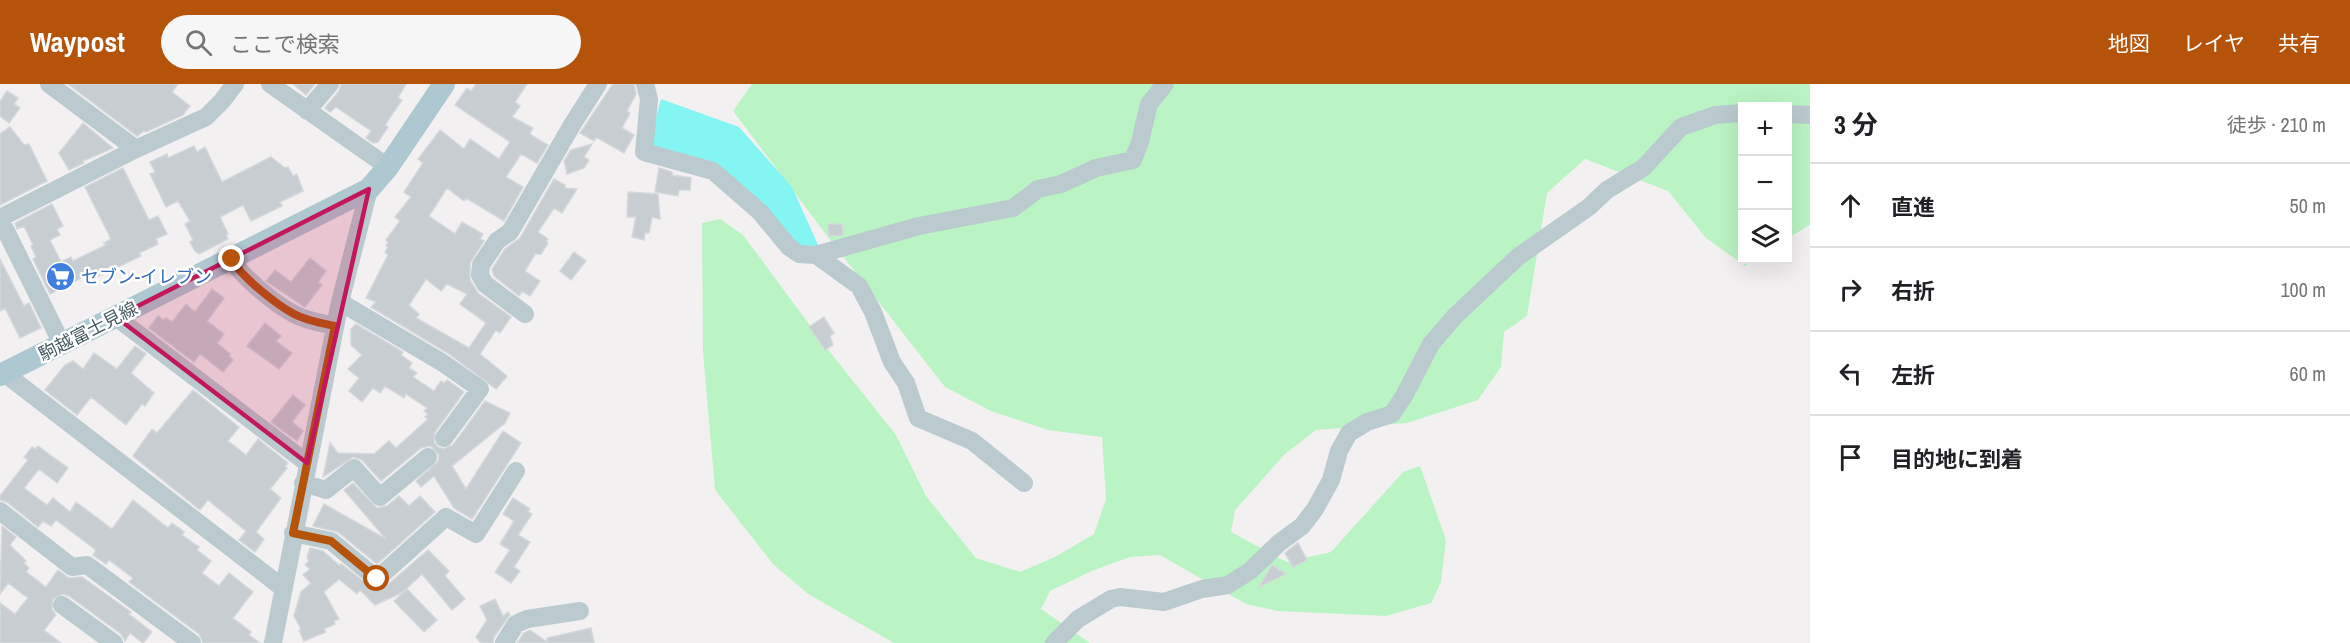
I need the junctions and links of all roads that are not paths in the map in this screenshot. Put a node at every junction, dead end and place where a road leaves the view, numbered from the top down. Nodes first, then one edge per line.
1 (49, 84) edge
2 (235, 84) edge
3 (270, 84) edge
4 (330, 84) edge
5 (444, 84) edge
6 (598, 84) edge
7 (645, 84) edge
8 (1165, 84) edge
9 (307, 111) junction
10 (1738, 113) edge
11 (1792, 114) edge
12 (1810, 115) edge
13 (136, 149) junction
14 (388, 167) junction
15 (369, 189) junction
16 (0, 219) edge
17 (816, 255) junction
18 (232, 259) junction
19 (340, 302) junction
20 (525, 314) dead end
21 (116, 317) junction
22 (335, 326) junction
23 (62, 344) junction
24 (2, 374) edge
25 (444, 438) dead end
26 (428, 457) dead end
27 (307, 463) junction
28 (516, 471) dead end
29 (303, 483) junction
30 (1024, 483) dead end
31 (0, 511) edge
32 (293, 533) junction
33 (283, 588) junction
34 (62, 605) dead end
35 (580, 611) dead end
36 (114, 643) edge
37 (192, 643) edge
38 (273, 643) edge
39 (504, 643) edge
40 (1054, 643) edge

1 - 13 street
2 - 13 street
3 - 9 street
4 - 9 street
5 - 14 main road
6 - 20 street
7 - 17 street
8 - 17 street
9 - 14 street
10 - 40 street
11 - 12 street
13 - 16 street
14 - 15 main road
15 - 18 main road, 駒越富士見線
15 - 19 street
16 - 23 street
17 - 30 street
18 - 21 main road, 駒越富士見線
18 - 22 street
19 - 22 street
19 - 25 street
21 - 23 main road, 駒越富士見線
21 - 27 street
22 - 27 street
23 - 24 main road, 駒越富士見線
24 - 33 street
26 - 29 street
27 - 29 street
28 - 32 street
29 - 32 street
31 - 37 street
32 - 33 street
33 - 38 street
34 - 36 street
35 - 39 street

